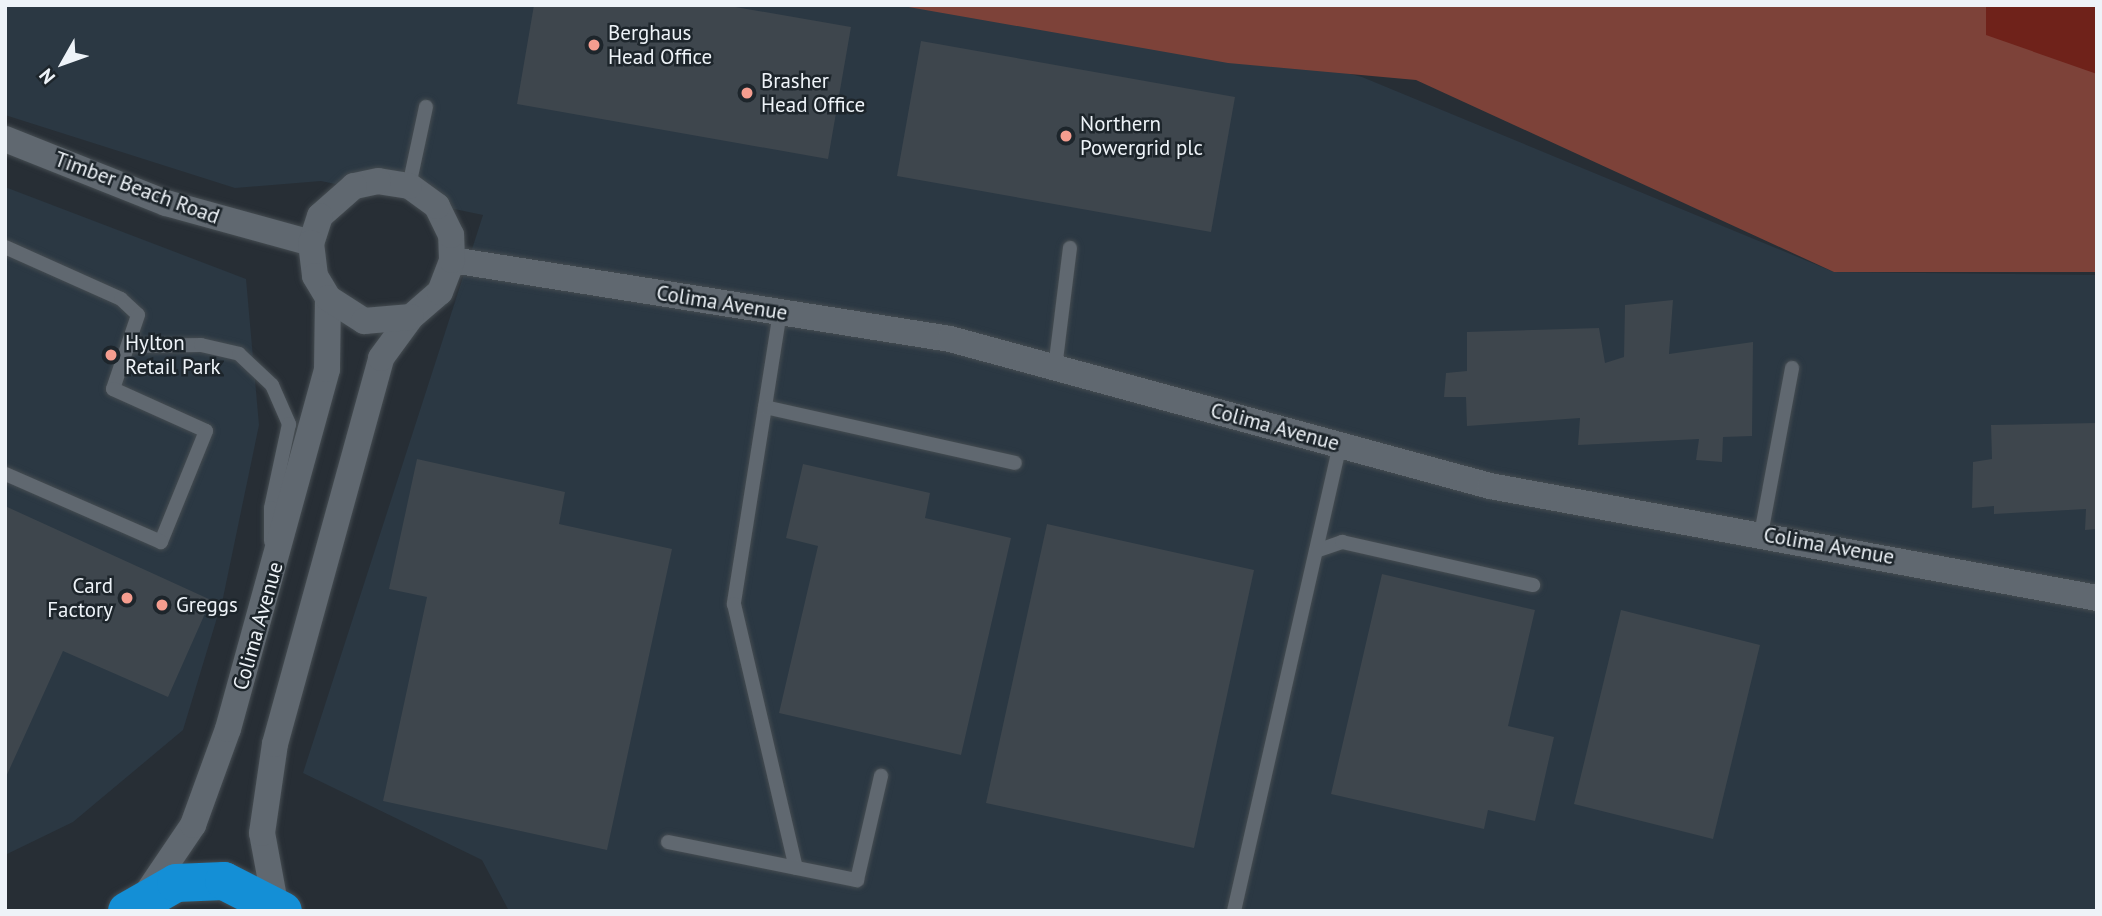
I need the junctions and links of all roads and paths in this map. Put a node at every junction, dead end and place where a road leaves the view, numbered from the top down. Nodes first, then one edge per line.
1 (426, 107) dead end
2 (5, 139) edge
3 (410, 186) junction
4 (311, 243) junction
5 (5, 247) edge
6 (1070, 248) dead end
7 (452, 260) junction
8 (328, 298) junction
9 (780, 312) junction
10 (411, 317) junction
11 (131, 346) junction
12 (1055, 368) junction
13 (1792, 368) dead end
14 (765, 407) junction
15 (1340, 445) junction
16 (1015, 463) dead end
17 (5, 474) edge
18 (1761, 534) junction
19 (1316, 551) junction
20 (272, 578) junction
21 (1533, 585) dead end
22 (2097, 598) edge
23 (881, 776) dead end
24 (668, 842) dead end
25 (796, 868) junction
26 (136, 903) edge
27 (279, 907) edge
28 (1234, 911) edge

1 - 3 lane
2 - 4 street, Timber Beach Road
3 - 4 street
3 - 7 street
4 - 8 street
5 - 11 lane
6 - 12 lane
7 - 9 street, Colima Avenue
7 - 10 street
8 - 10 street
8 - 20 street, Colima Avenue
9 - 12 street, Colima Avenue
9 - 14 lane
10 - 27 street
11 - 17 lane
11 - 20 lane
12 - 15 street, Colima Avenue
13 - 18 lane
14 - 16 lane
14 - 25 lane
15 - 18 street, Colima Avenue
15 - 19 lane
18 - 22 street, Colima Avenue
19 - 21 lane
19 - 28 lane
20 - 26 street, Colima Avenue
23 - 25 lane
24 - 25 lane
26 - 27 highway

